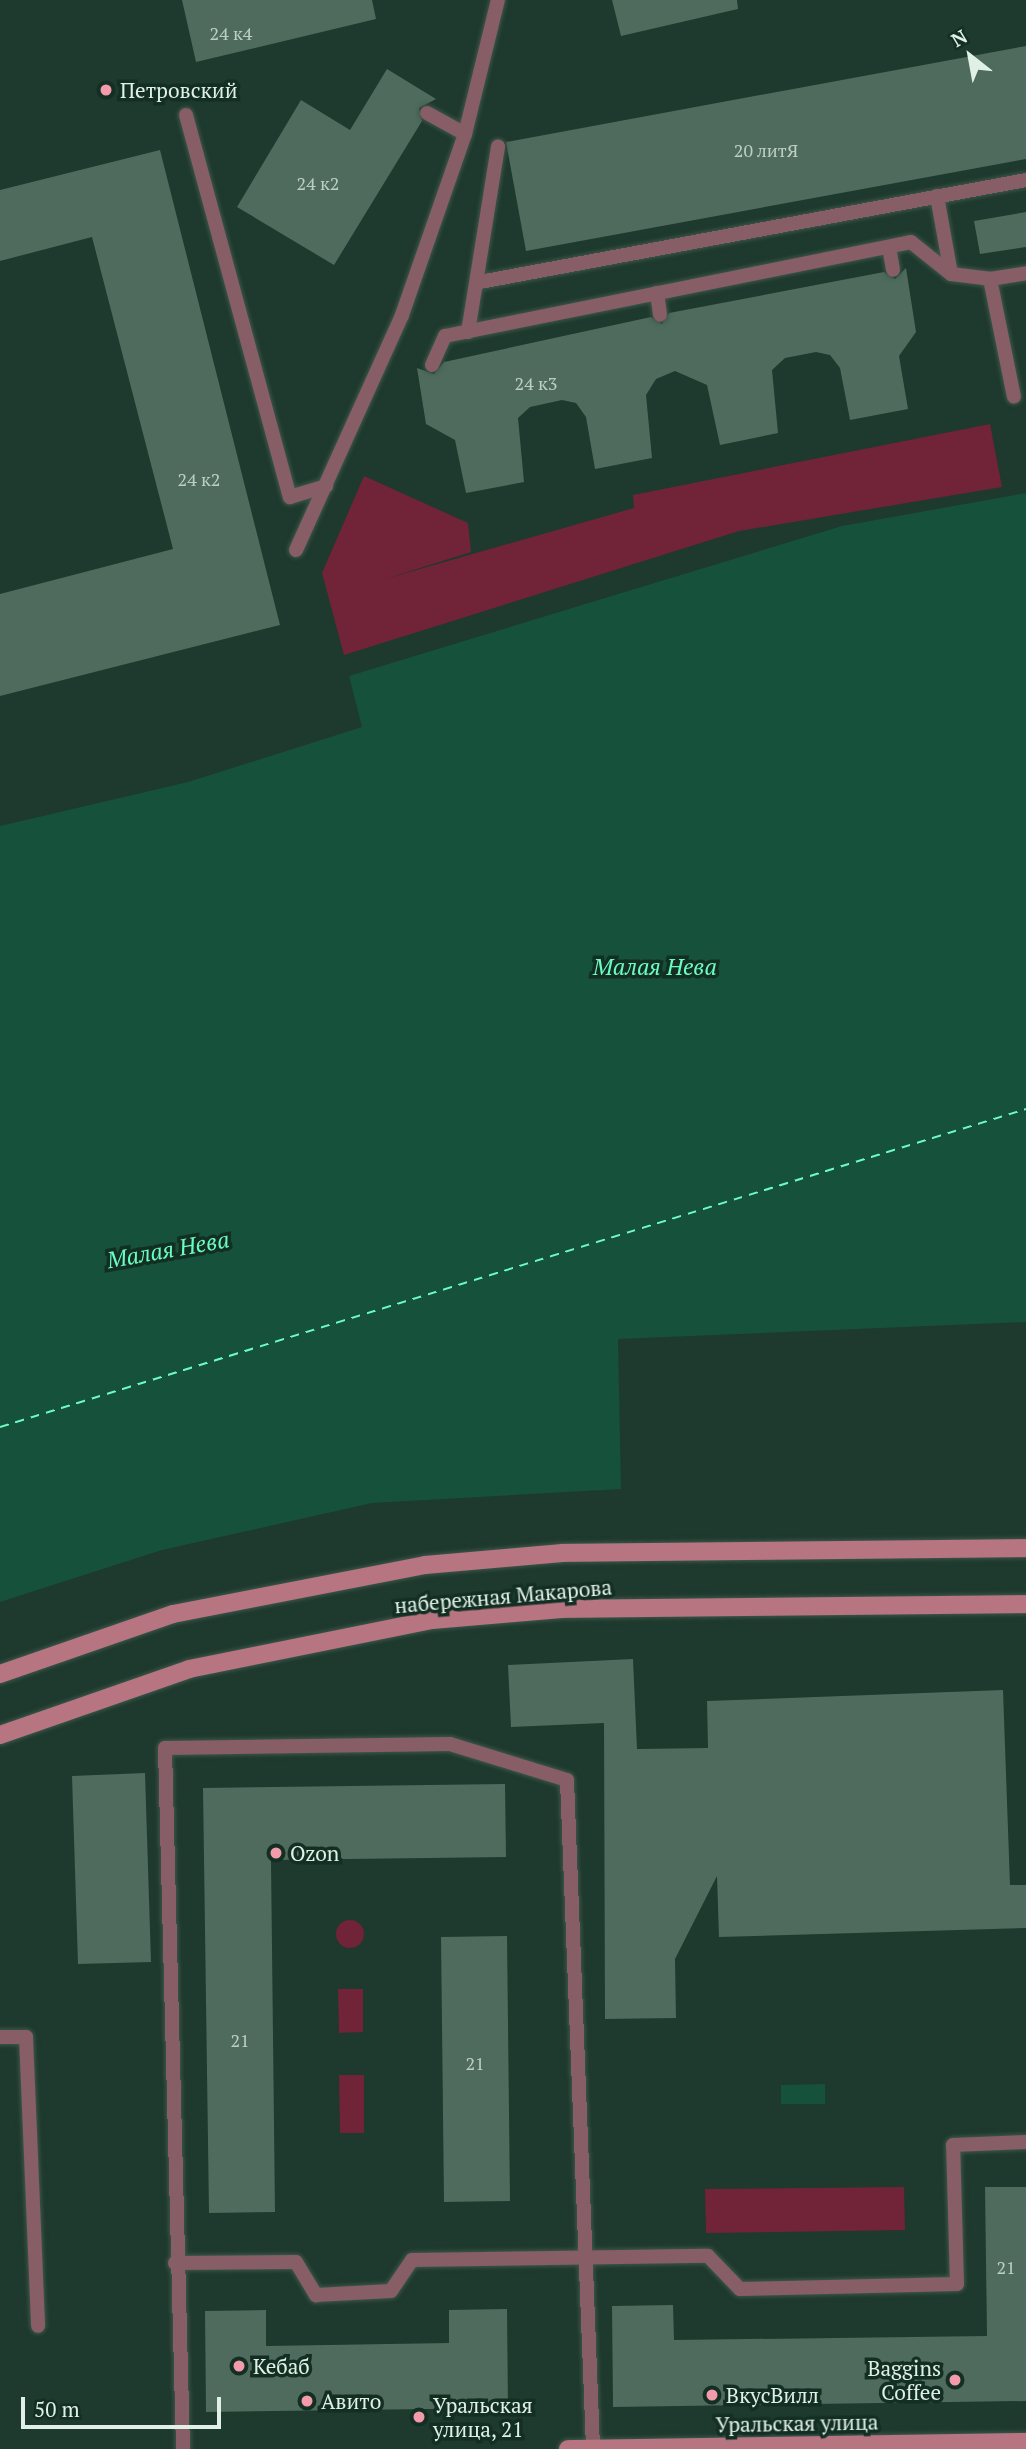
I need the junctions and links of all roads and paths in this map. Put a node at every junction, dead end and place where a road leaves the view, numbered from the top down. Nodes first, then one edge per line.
1 (498, 0) edge
2 (427, 113) dead end
3 (186, 115) dead end
4 (465, 134) junction
5 (498, 146) dead end
6 (1026, 180) edge
7 (937, 197) junction
8 (889, 247) junction
9 (893, 271) dead end
10 (1026, 273) edge
11 (951, 274) junction
12 (990, 279) junction
13 (481, 282) junction
14 (657, 293) junction
15 (660, 315) dead end
16 (468, 332) junction
17 (432, 365) dead end
18 (1014, 397) dead end
19 (326, 486) junction
20 (296, 550) dead end
21 (1026, 1549) edge
22 (1026, 1604) edge
23 (0, 1674) edge
24 (0, 1735) edge
25 (0, 2038) edge
26 (1026, 2142) edge
27 (585, 2258) junction
28 (175, 2263) junction
29 (38, 2326) dead end
30 (1026, 2442) edge
31 (764, 2448) edge
32 (183, 2449) edge
33 (568, 2449) edge
34 (593, 2449) edge

1 - 4 lane
2 - 4 lane
3 - 19 lane
4 - 19 lane
5 - 13 lane
6 - 7 lane
7 - 11 lane
7 - 13 lane
8 - 9 lane
8 - 11 lane
8 - 14 lane
10 - 12 lane
11 - 12 lane
12 - 18 lane
13 - 16 lane
14 - 15 lane
14 - 16 lane
16 - 17 lane
19 - 20 lane
21 - 23 main road, набережная Макарова
22 - 24 main road, набережная Макарова
25 - 29 lane
26 - 27 lane
27 - 28 lane
27 - 28 lane
27 - 34 lane
28 - 32 lane
30 - 31 main road, Уральская улица
31 - 34 main road, Уральская улица
33 - 34 main road, Уральская улица

